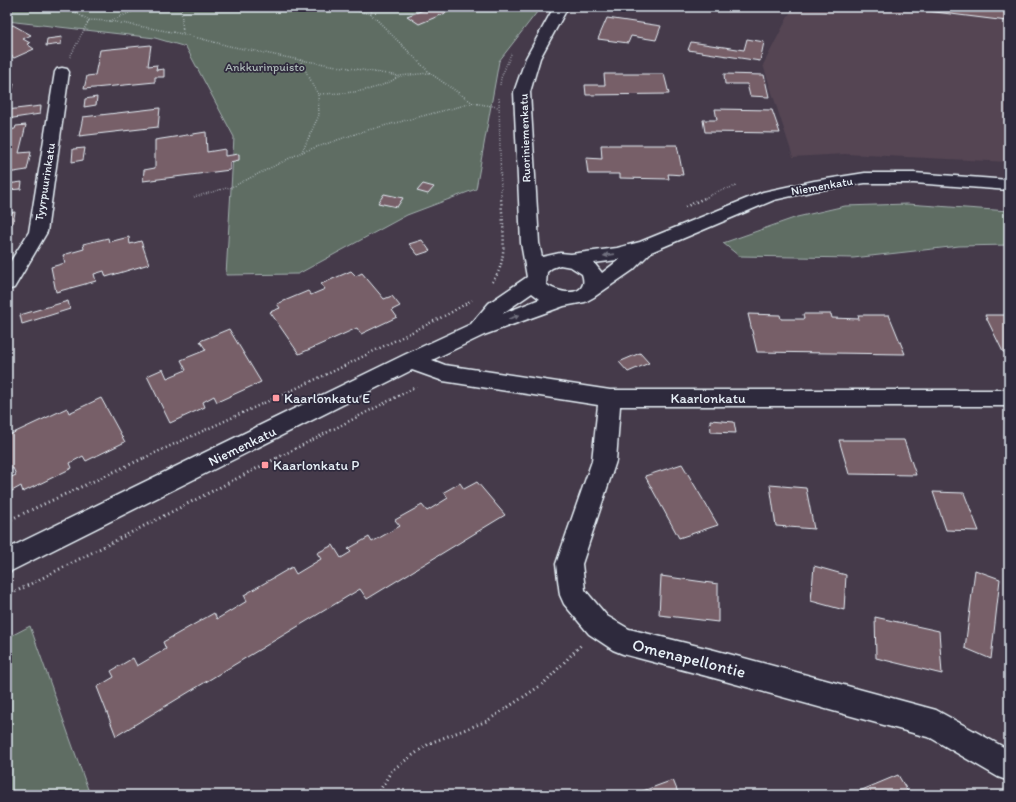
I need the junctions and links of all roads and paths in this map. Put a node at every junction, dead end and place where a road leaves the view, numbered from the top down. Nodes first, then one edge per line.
1 (65, 7) edge
2 (143, 7) edge
3 (181, 7) edge
4 (336, 7) edge
5 (373, 7) edge
6 (561, 7) edge
7 (371, 14) junction
8 (89, 20) junction
9 (110, 21) junction
10 (183, 34) junction
11 (300, 60) junction
12 (62, 72) joint
13 (430, 73) junction
14 (399, 76) junction
15 (318, 94) junction
16 (472, 102) junction
17 (498, 107) dead end
18 (302, 152) junction
19 (1009, 185) edge
20 (194, 198) dead end
21 (530, 229) junction
22 (645, 247) junction
23 (503, 251) dead end
24 (566, 259) junction
25 (535, 277) junction
26 (7, 283) edge
27 (489, 286) dead end
28 (590, 290) junction
29 (474, 299) dead end
30 (560, 299) junction
31 (477, 330) junction
32 (411, 361) junction
33 (610, 398) junction
34 (1009, 398) edge
35 (7, 520) edge
36 (7, 562) edge
37 (598, 625) junction
38 (1009, 766) edge
39 (377, 795) edge

1 - 8 path
2 - 9 path
3 - 10 path
4 - 7 path
5 - 7 path
6 - 21 street, Ruoriniemenkatu
7 - 13 path
8 - 9 path
8 - 12 path
9 - 10 path
10 - 11 path
11 - 14 path
11 - 15 path
12 - 26 street, Tyyrpuurinkatu
13 - 14 path
13 - 16 path
14 - 15 path
15 - 18 path
16 - 17 path
16 - 18 path
18 - 20 path
19 - 22 street, Niemenkatu
21 - 24 street
21 - 25 street, Ruoriniemenkatu
22 -> 24 street, Niemenkatu
22 - 28 street, Niemenkatu
23 - 27 path
24 - 25 street
24 - 28 street
25 - 30 street
25 - 31 street, Niemenkatu
28 - 30 street
29 - 35 path
31 -> 30 street, Niemenkatu
31 - 32 street, Niemenkatu
32 - 33 street, Kaarlonkatu
32 - 36 street, Niemenkatu
33 - 34 street, Kaarlonkatu
33 - 37 street, Omenapellontie
37 - 38 street, Omenapellontie
37 - 39 path

